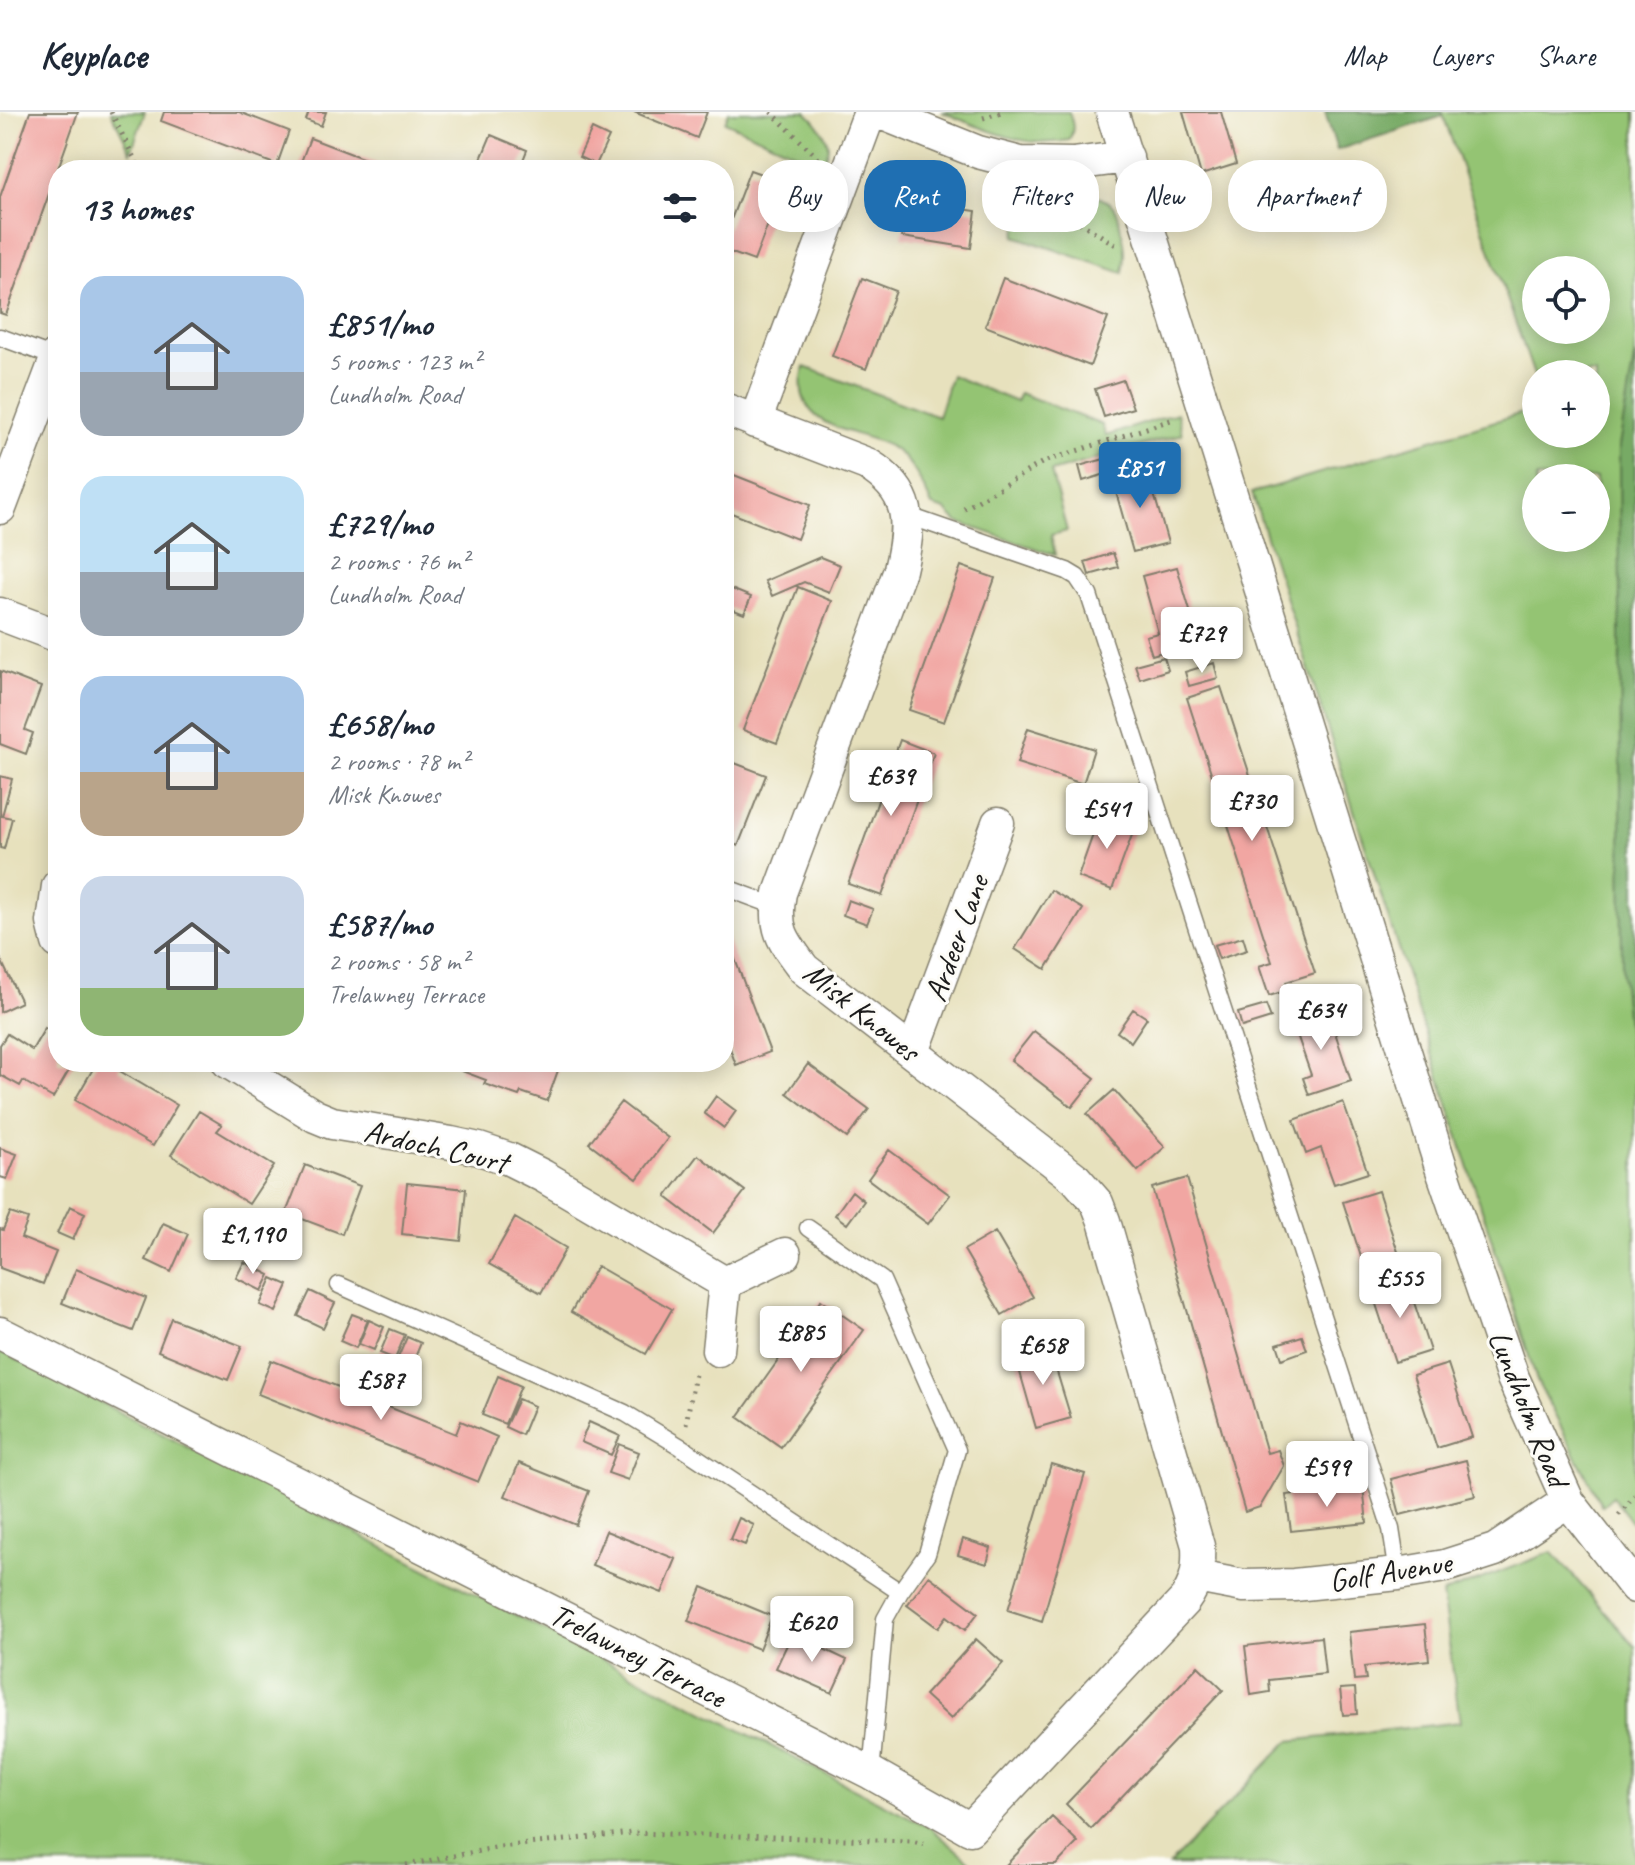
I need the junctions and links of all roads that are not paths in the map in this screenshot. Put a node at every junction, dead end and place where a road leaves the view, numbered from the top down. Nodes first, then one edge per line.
1 (870, 112) edge
2 (878, 112) edge
3 (1112, 112) edge
4 (1127, 157) junction
5 (0, 337) edge
6 (48, 353) edge
7 (48, 380) edge
8 (734, 413) edge
9 (755, 422) junction
10 (0, 508) edge
11 (921, 521) junction
12 (0, 614) edge
13 (48, 632) edge
14 (998, 823) dead end
15 (734, 891) edge
16 (778, 907) junction
17 (913, 1052) junction
18 (244, 1072) edge
19 (808, 1228) dead end
20 (785, 1254) dead end
21 (725, 1283) junction
22 (339, 1285) dead end
23 (0, 1333) edge
24 (718, 1350) road end
25 (1568, 1501) junction
26 (1398, 1574) junction
27 (1197, 1577) junction
28 (1635, 1587) edge
29 (900, 1592) junction
30 (871, 1773) junction

1 - 9 street
2 - 4 street
3 - 4 street, Lundholm Road
4 - 25 street, Lundholm Road
5 - 6 lane
7 - 10 street
8 - 9 street, Misk Knowes
9 - 11 street, Misk Knowes
11 - 16 street, Misk Knowes
11 - 26 lane
12 - 13 street
14 - 17 street, Ardeer Lane
15 - 16 lane
16 - 17 street, Misk Knowes
17 - 27 street, Misk Knowes
18 - 21 street, Ardoch Court
19 - 29 lane
20 - 21 street
21 - 24 street
22 - 29 lane
23 - 30 street, Trelawney Terrace
25 - 26 street, Golf Avenue
25 - 28 street, Lundholm Road
26 - 27 street, Golf Avenue
27 - 30 street, Trelawney Terrace
29 - 30 lane

